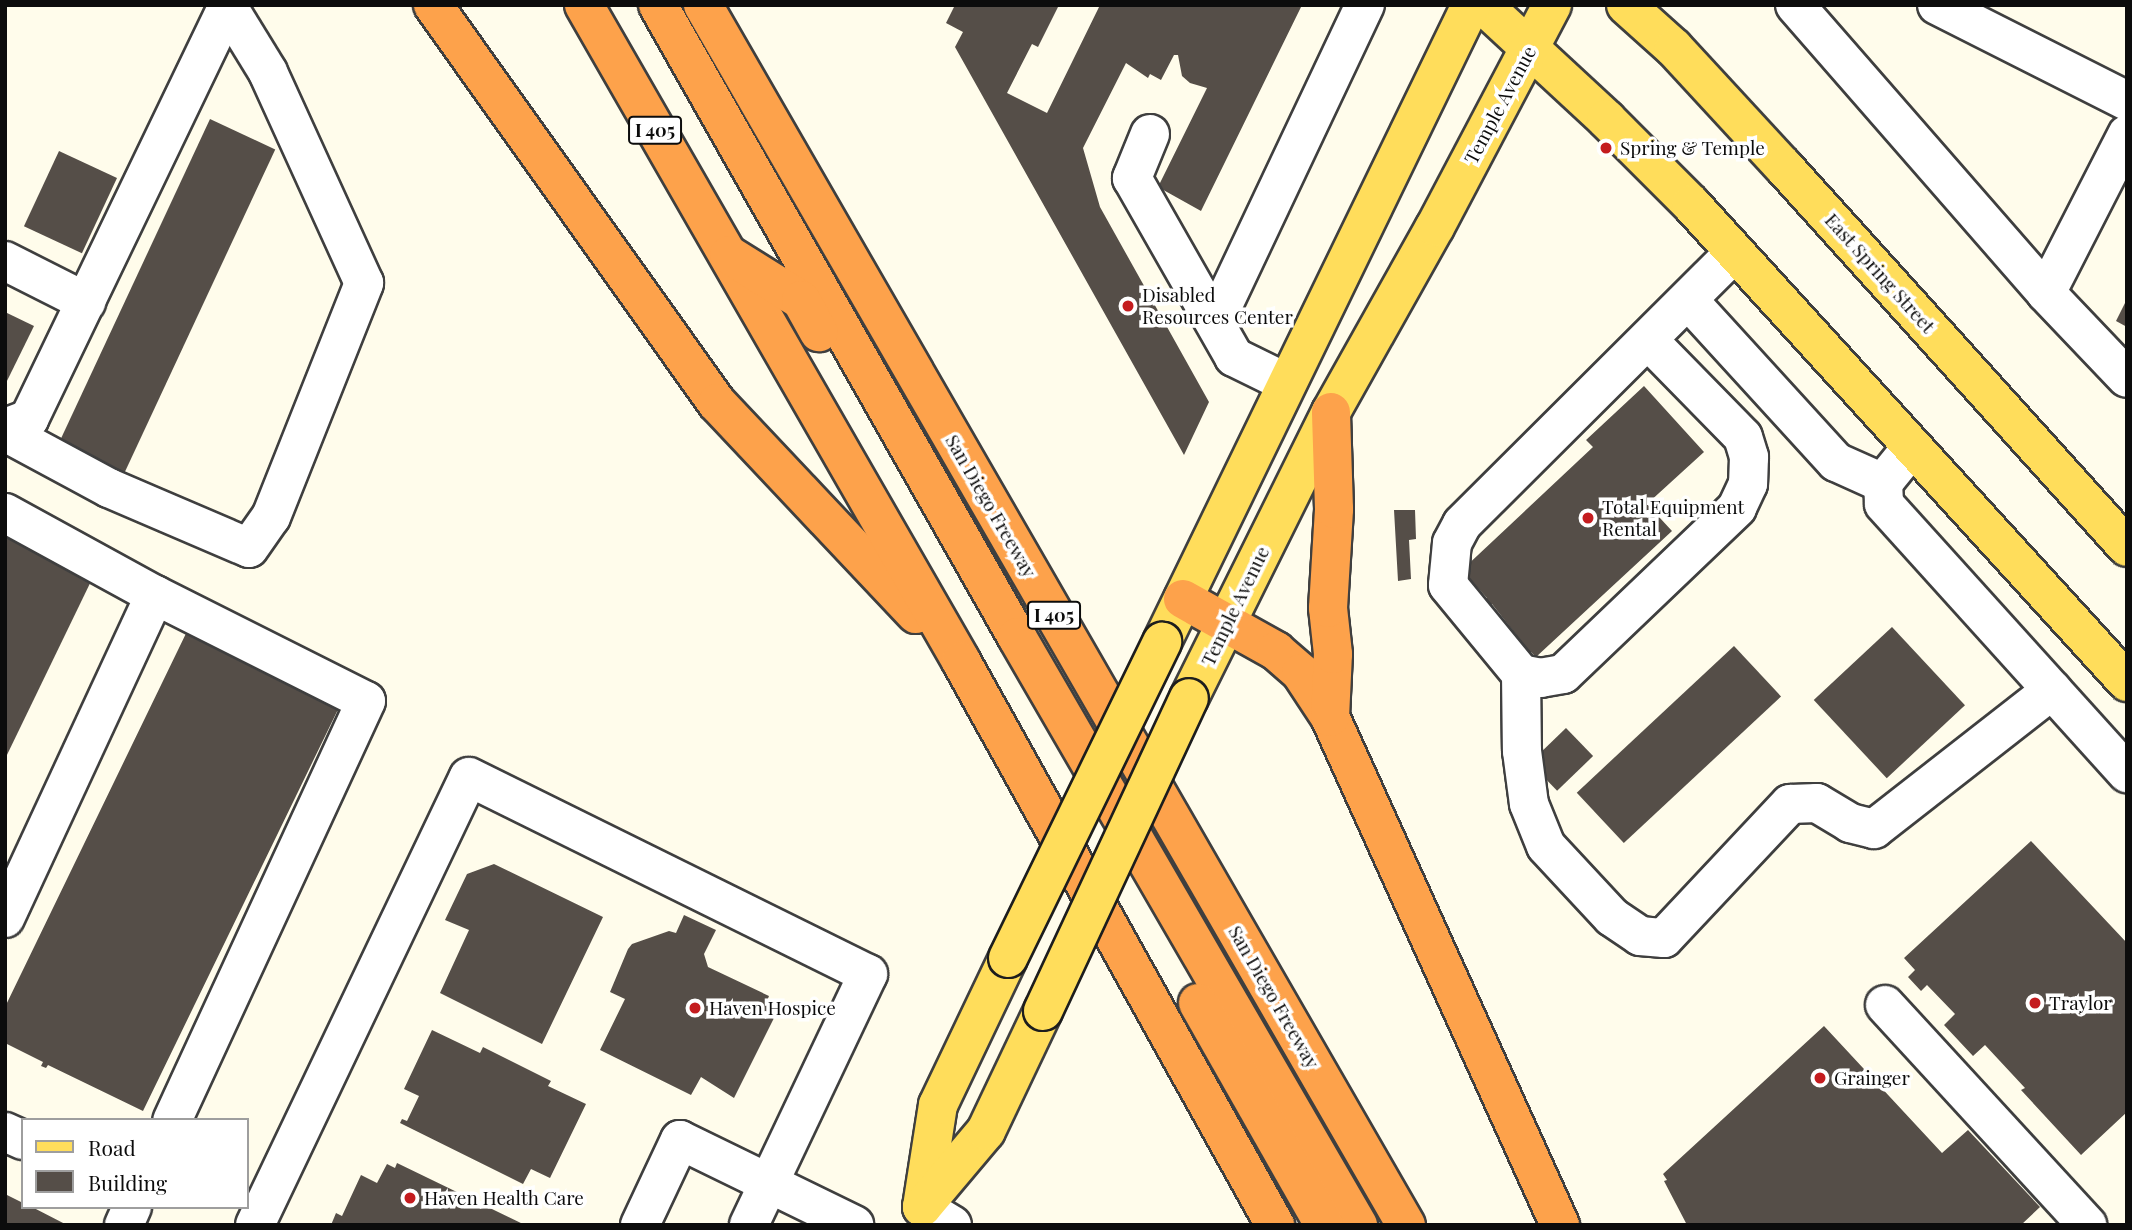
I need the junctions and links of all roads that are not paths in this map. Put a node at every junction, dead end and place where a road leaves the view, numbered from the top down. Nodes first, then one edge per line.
1 (433, 5) edge
2 (584, 5) edge
3 (658, 5) edge
4 (703, 5) edge
5 (1365, 5) edge
6 (1471, 5) edge
7 (1483, 5) edge
8 (1552, 5) edge
9 (1626, 5) edge
10 (1795, 5) edge
11 (1937, 5) edge
12 (228, 6) edge
13 (1530, 48) junction
14 (2127, 101) edge
15 (1150, 134) dead end
16 (2127, 135) edge
17 (1734, 253) junction
18 (727, 254) junction
19 (5, 261) edge
20 (2046, 293) junction
21 (1689, 301) junction
22 (86, 302) junction
23 (1215, 323) junction
24 (1648, 341) junction
25 (2127, 378) edge
26 (1287, 383) junction
27 (1331, 412) junction
28 (5, 430) edge
29 (1912, 447) junction
30 (1883, 483) junction
31 (5, 513) edge
32 (2127, 547) edge
33 (155, 595) junction
34 (1183, 599) junction
35 (1227, 623) junction
36 (961, 661) junction
37 (1521, 674) junction
38 (2127, 682) edge
39 (2052, 690) junction
40 (1330, 717) junction
41 (2127, 773) edge
42 (5, 918) edge
43 (1885, 1005) dead end
44 (173, 1118) edge
45 (5, 1132) edge
46 (21, 1139) edge
47 (768, 1183) junction
48 (131, 1209) edge
49 (929, 1219) edge
50 (124, 1225) edge
51 (255, 1225) edge
52 (640, 1225) edge
53 (748, 1225) edge
54 (854, 1225) edge
55 (1275, 1225) edge
56 (1324, 1225) edge
57 (1358, 1225) edge
58 (1406, 1225) edge
59 (1560, 1225) edge
60 (2087, 1225) edge

1 - 36 highway
2 - 18 highway, I 405
3 - 57 highway
4 - 58 highway, San Diego Freeway / I 405
5 - 23 lane
6 - 26 main road, Temple Avenue
7 - 13 main road
8 - 13 main road, Temple Avenue
9 - 32 main road, East Spring Street
10 - 20 lane
11 - 14 lane
12 - 22 lane
12 - 28 lane
13 - 17 main road
13 - 27 main road, Temple Avenue
15 - 23 lane
16 - 20 lane
17 - 21 lane
17 - 29 main road
18 - 36 highway, I 405
18 - 56 highway
19 - 22 lane
20 - 25 lane
21 - 24 lane
21 - 30 lane
22 - 28 lane
23 - 26 lane
24 - 37 lane
24 - 37 lane
26 - 34 main road, Temple Avenue
27 - 35 main road, Temple Avenue
27 - 40 highway
29 - 30 lane
29 - 38 main road
30 - 39 lane
31 - 33 lane
33 - 42 lane
33 - 44 lane
34 - 35 highway
34 - 49 main road, Temple Avenue, bridge
35 - 40 highway
35 - 49 main road, Temple Avenue, bridge
36 - 55 highway, I 405
37 - 39 lane
39 - 41 lane
40 - 59 highway
43 - 60 lane
45 - 46 lane
47 - 51 lane
47 - 52 lane
47 - 53 lane
47 - 54 lane
48 - 50 lane

